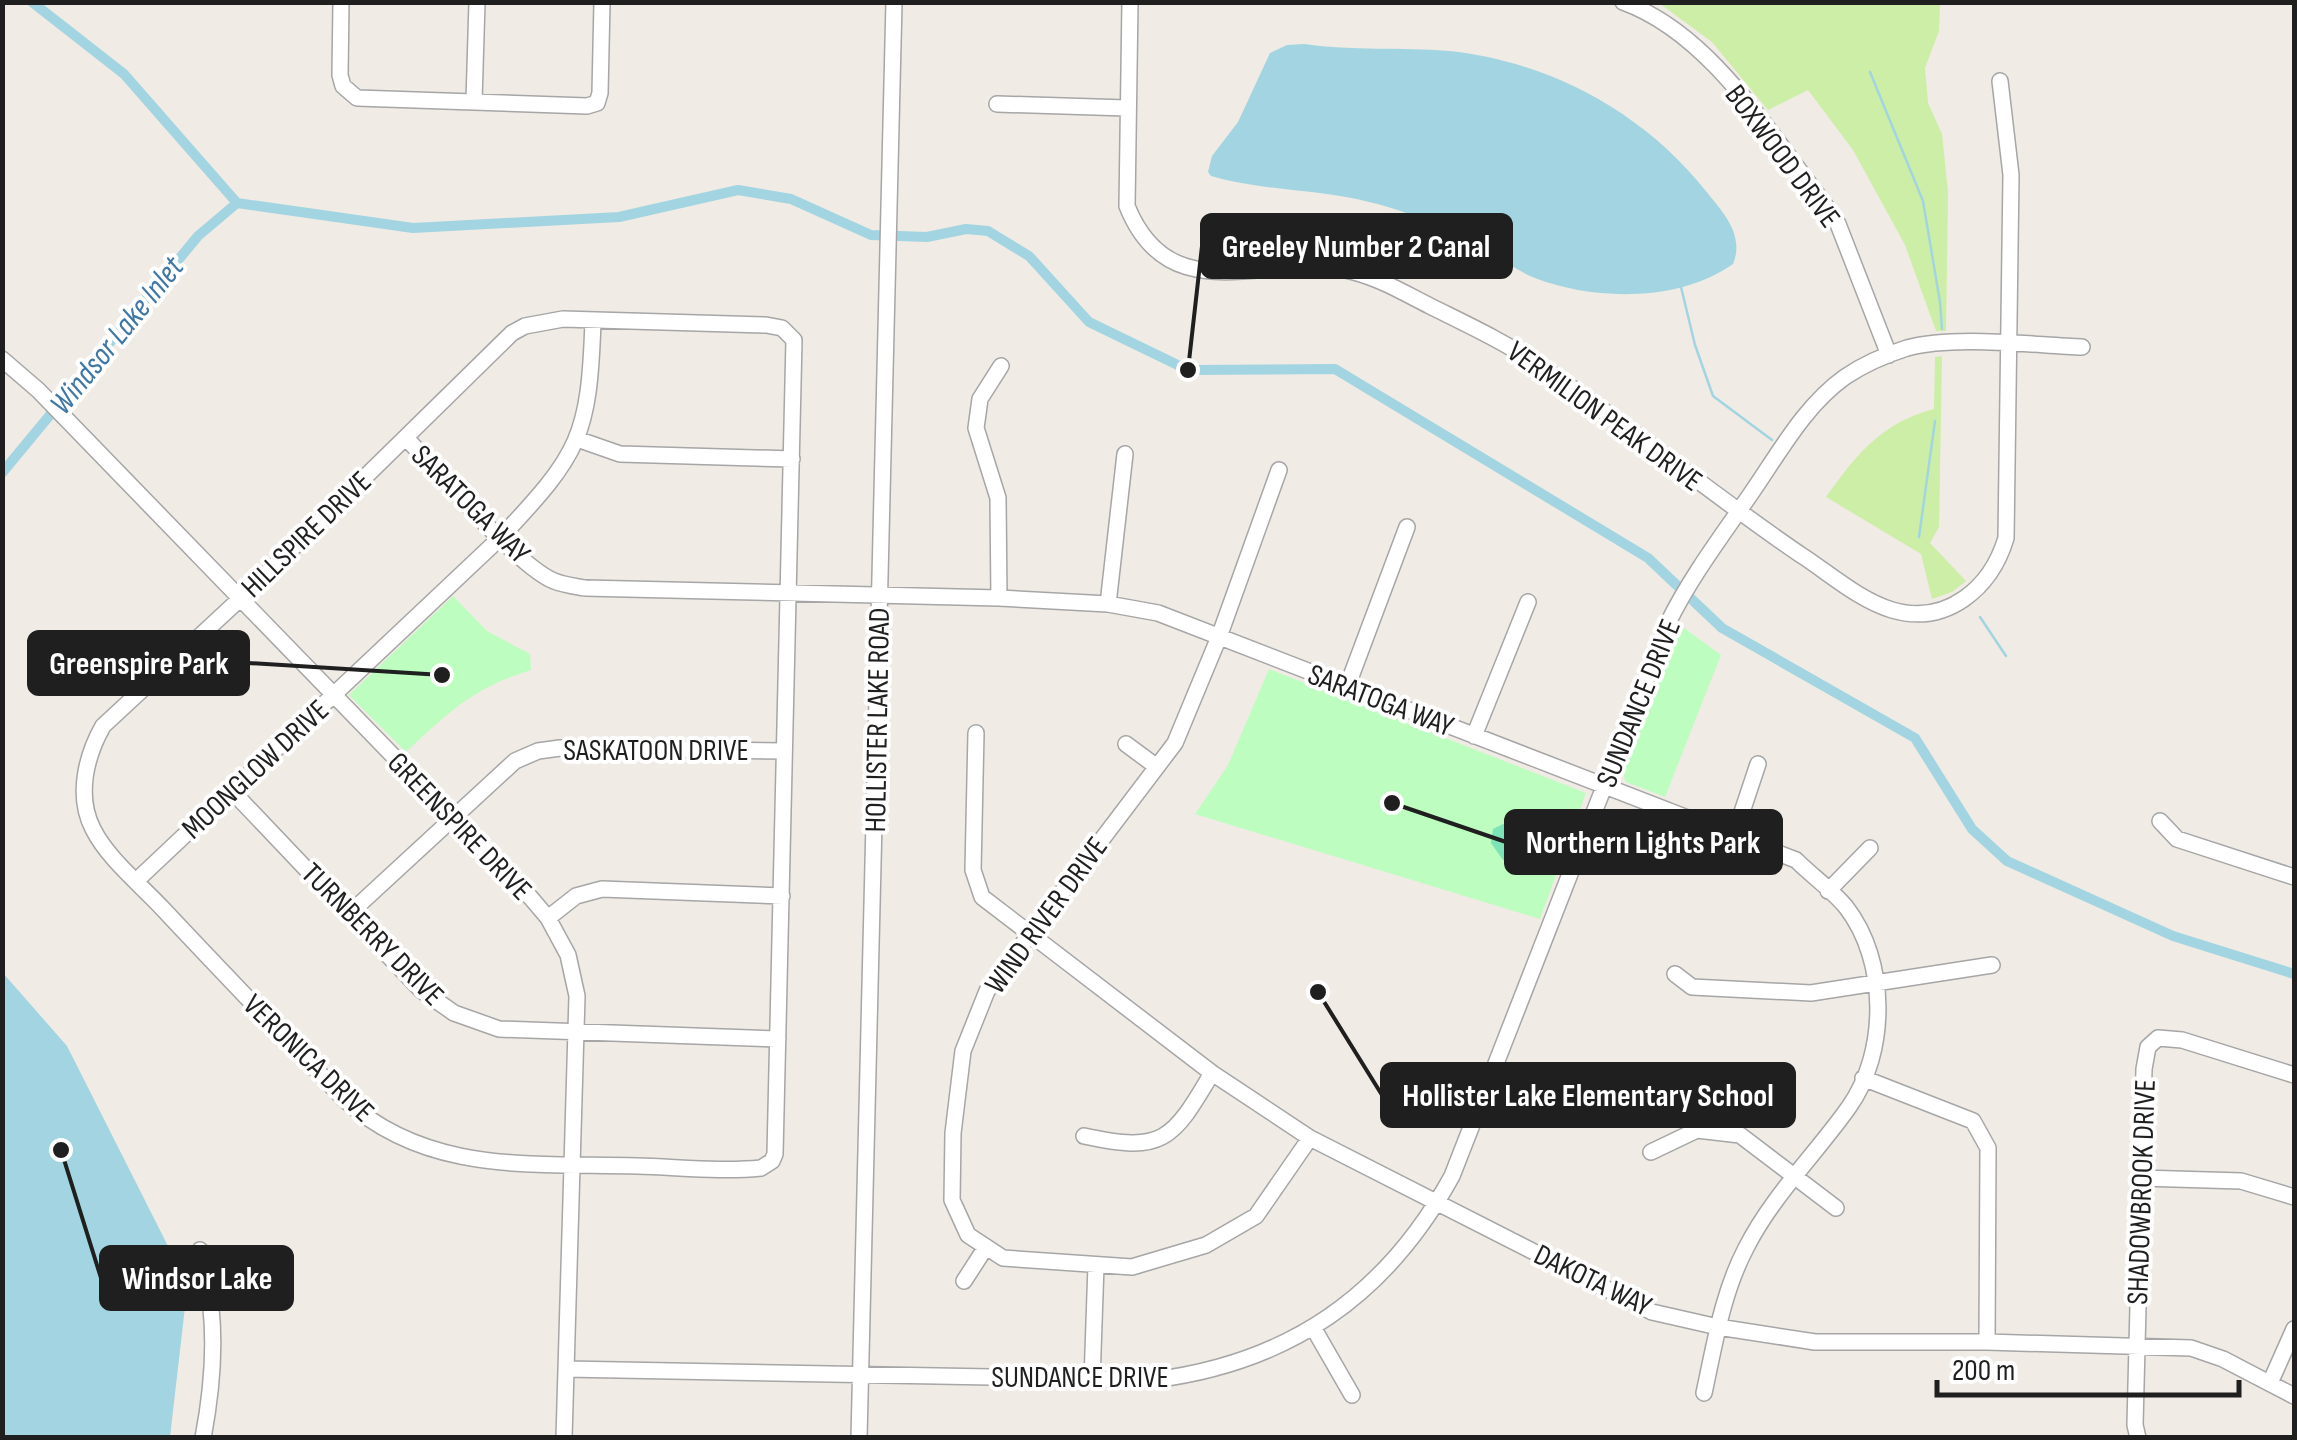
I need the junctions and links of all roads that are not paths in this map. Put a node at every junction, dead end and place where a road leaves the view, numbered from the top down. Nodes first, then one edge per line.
1 (341, 2) edge
2 (478, 2) edge
3 (602, 2) edge
4 (894, 2) edge
5 (1130, 2) edge
6 (1623, 2) edge
7 (2000, 81) dead end
8 (474, 102) junction
9 (997, 104) dead end
10 (1127, 108) junction
11 (592, 320) junction
12 (2008, 344) junction
13 (2082, 347) dead end
14 (1889, 354) junction
15 (2, 359) edge
16 (1001, 366) dead end
17 (406, 438) junction
18 (578, 438) junction
19 (1124, 454) dead end
20 (792, 459) junction
21 (1279, 470) dead end
22 (1738, 512) junction
23 (1407, 527) dead end
24 (500, 537) junction
25 (790, 592) junction
26 (881, 595) junction
27 (241, 597) junction
28 (999, 598) junction
29 (1528, 602) dead end
30 (1108, 604) junction
31 (1219, 637) junction
32 (1347, 687) junction
33 (333, 696) junction
34 (976, 733) dead end
35 (1474, 736) junction
36 (1126, 744) dead end
37 (784, 751) junction
38 (1758, 764) dead end
39 (1157, 767) junction
40 (86, 772) joint
41 (1604, 787) junction
42 (232, 791) junction
43 (452, 816) junction
44 (2160, 821) dead end
45 (1734, 836) junction
46 (1870, 848) dead end
47 (2294, 878) edge
48 (136, 881) junction
49 (1828, 891) junction
50 (782, 896) junction
51 (350, 913) junction
52 (548, 918) junction
53 (1030, 934) junction
54 (1992, 965) dead end
55 (1675, 974) dead end
56 (1874, 981) junction
57 (575, 1034) junction
58 (778, 1038) junction
59 (1212, 1073) junction
60 (2294, 1075) edge
61 (1863, 1078) junction
62 (1084, 1136) dead end
63 (1310, 1138) junction
64 (1651, 1152) dead end
65 (571, 1164) junction
66 (1794, 1174) junction
67 (2141, 1178) junction
68 (2294, 1196) edge
69 (1438, 1202) junction
70 (1836, 1208) dead end
71 (986, 1247) junction
72 (200, 1250) dead end
73 (1096, 1264) junction
74 (964, 1282) dead end
75 (1718, 1327) junction
76 (1314, 1328) junction
77 (2294, 1329) edge
78 (1987, 1342) junction
79 (2136, 1344) junction
80 (566, 1370) junction
81 (861, 1375) junction
82 (1092, 1381) junction
83 (2270, 1383) junction
84 (1704, 1393) dead end
85 (1352, 1395) dead end
86 (2294, 1396) edge
87 (203, 1438) edge
88 (564, 1438) edge
89 (859, 1438) edge
90 (2138, 1438) edge

1 - 8 street
2 - 8 street
3 - 8 street
4 - 26 street, HOLLISTER LAKE ROAD
5 - 10 street, VERMILION PEAK DRIVE
6 - 14 street, BOXWOOD DRIVE
7 - 12 street, VERMILION PEAK DRIVE
9 - 10 street
10 - 22 street, VERMILION PEAK DRIVE
11 - 17 street, HILLSPIRE DRIVE
11 - 18 street, MOONGLOW DRIVE
11 - 20 street, HILLSPIRE DRIVE
12 - 13 street, SUNDANCE DRIVE
12 - 14 street, SUNDANCE DRIVE
12 - 22 street, VERMILION PEAK DRIVE
14 - 22 street, SUNDANCE DRIVE
15 - 27 street, GREENSPIRE DRIVE
16 - 28 street
17 - 24 street, SARATOGA WAY
17 - 27 street, HILLSPIRE DRIVE
18 - 20 street
18 - 24 street, MOONGLOW DRIVE
19 - 30 street
20 - 25 street
21 - 31 street, WIND RIVER DRIVE
22 - 41 street, SUNDANCE DRIVE
23 - 32 street
24 - 25 street, SARATOGA WAY
24 - 33 street, MOONGLOW DRIVE
25 - 26 street, SARATOGA WAY
25 - 37 street
26 - 28 street, SARATOGA WAY
26 - 81 street, HOLLISTER LAKE ROAD
27 - 33 street, GREENSPIRE DRIVE
27 - 40 street, HILLSPIRE DRIVE
28 - 30 street, SARATOGA WAY
29 - 35 street
30 - 31 street, SARATOGA WAY
31 - 32 street, SARATOGA WAY
31 - 39 street, WIND RIVER DRIVE
32 - 35 street, SARATOGA WAY
33 - 42 street, MOONGLOW DRIVE
33 - 43 street, GREENSPIRE DRIVE
34 - 53 street, DAKOTA WAY
35 - 41 street, SARATOGA WAY
36 - 39 street
37 - 43 street, SASKATOON DRIVE
37 - 50 street
38 - 45 street
39 - 53 street, WIND RIVER DRIVE
40 - 48 street, VERONICA DRIVE
41 - 45 street, SARATOGA WAY
41 - 69 street, SUNDANCE DRIVE
42 - 48 street, MOONGLOW DRIVE
42 - 51 street, TURNBERRY DRIVE
43 - 51 street, SASKATOON DRIVE
43 - 52 street, GREENSPIRE DRIVE
44 - 47 street
45 - 49 street, SARATOGA WAY
46 - 49 street
48 - 65 street, VERONICA DRIVE
49 - 56 street, SARATOGA WAY
50 - 52 street
50 - 58 street
51 - 57 street, TURNBERRY DRIVE
52 - 57 street, GREENSPIRE DRIVE
53 - 59 street, DAKOTA WAY
53 - 71 street, WIND RIVER DRIVE
54 - 56 street
55 - 56 street
56 - 61 street, SARATOGA WAY
57 - 58 street, TURNBERRY DRIVE
57 - 65 street, GREENSPIRE DRIVE
58 - 65 street, VERONICA DRIVE
59 - 62 street
59 - 63 street, DAKOTA WAY
60 - 67 street, SHADOWBROOK DRIVE
61 - 66 street, SARATOGA WAY
61 - 78 street
63 - 69 street, DAKOTA WAY
63 - 73 street
64 - 66 street
65 - 80 street, GREENSPIRE DRIVE
66 - 70 street
66 - 75 street, SARATOGA WAY
67 - 68 street
67 - 79 street, SHADOWBROOK DRIVE
69 - 75 street, DAKOTA WAY
69 - 76 street, SUNDANCE DRIVE
71 - 73 street
71 - 74 street
72 - 87 street
73 - 82 street
75 - 78 street, DAKOTA WAY
75 - 84 street, SARATOGA WAY
76 - 82 street, SUNDANCE DRIVE
76 - 85 street
77 - 83 street
78 - 79 street, DAKOTA WAY
79 - 83 street, DAKOTA WAY
79 - 90 street, SHADOWBROOK DRIVE
80 - 81 street, SUNDANCE DRIVE
80 - 88 street, GREENSPIRE DRIVE
81 - 82 street, SUNDANCE DRIVE
81 - 89 street, HOLLISTER LAKE ROAD
83 - 86 street, DAKOTA WAY

